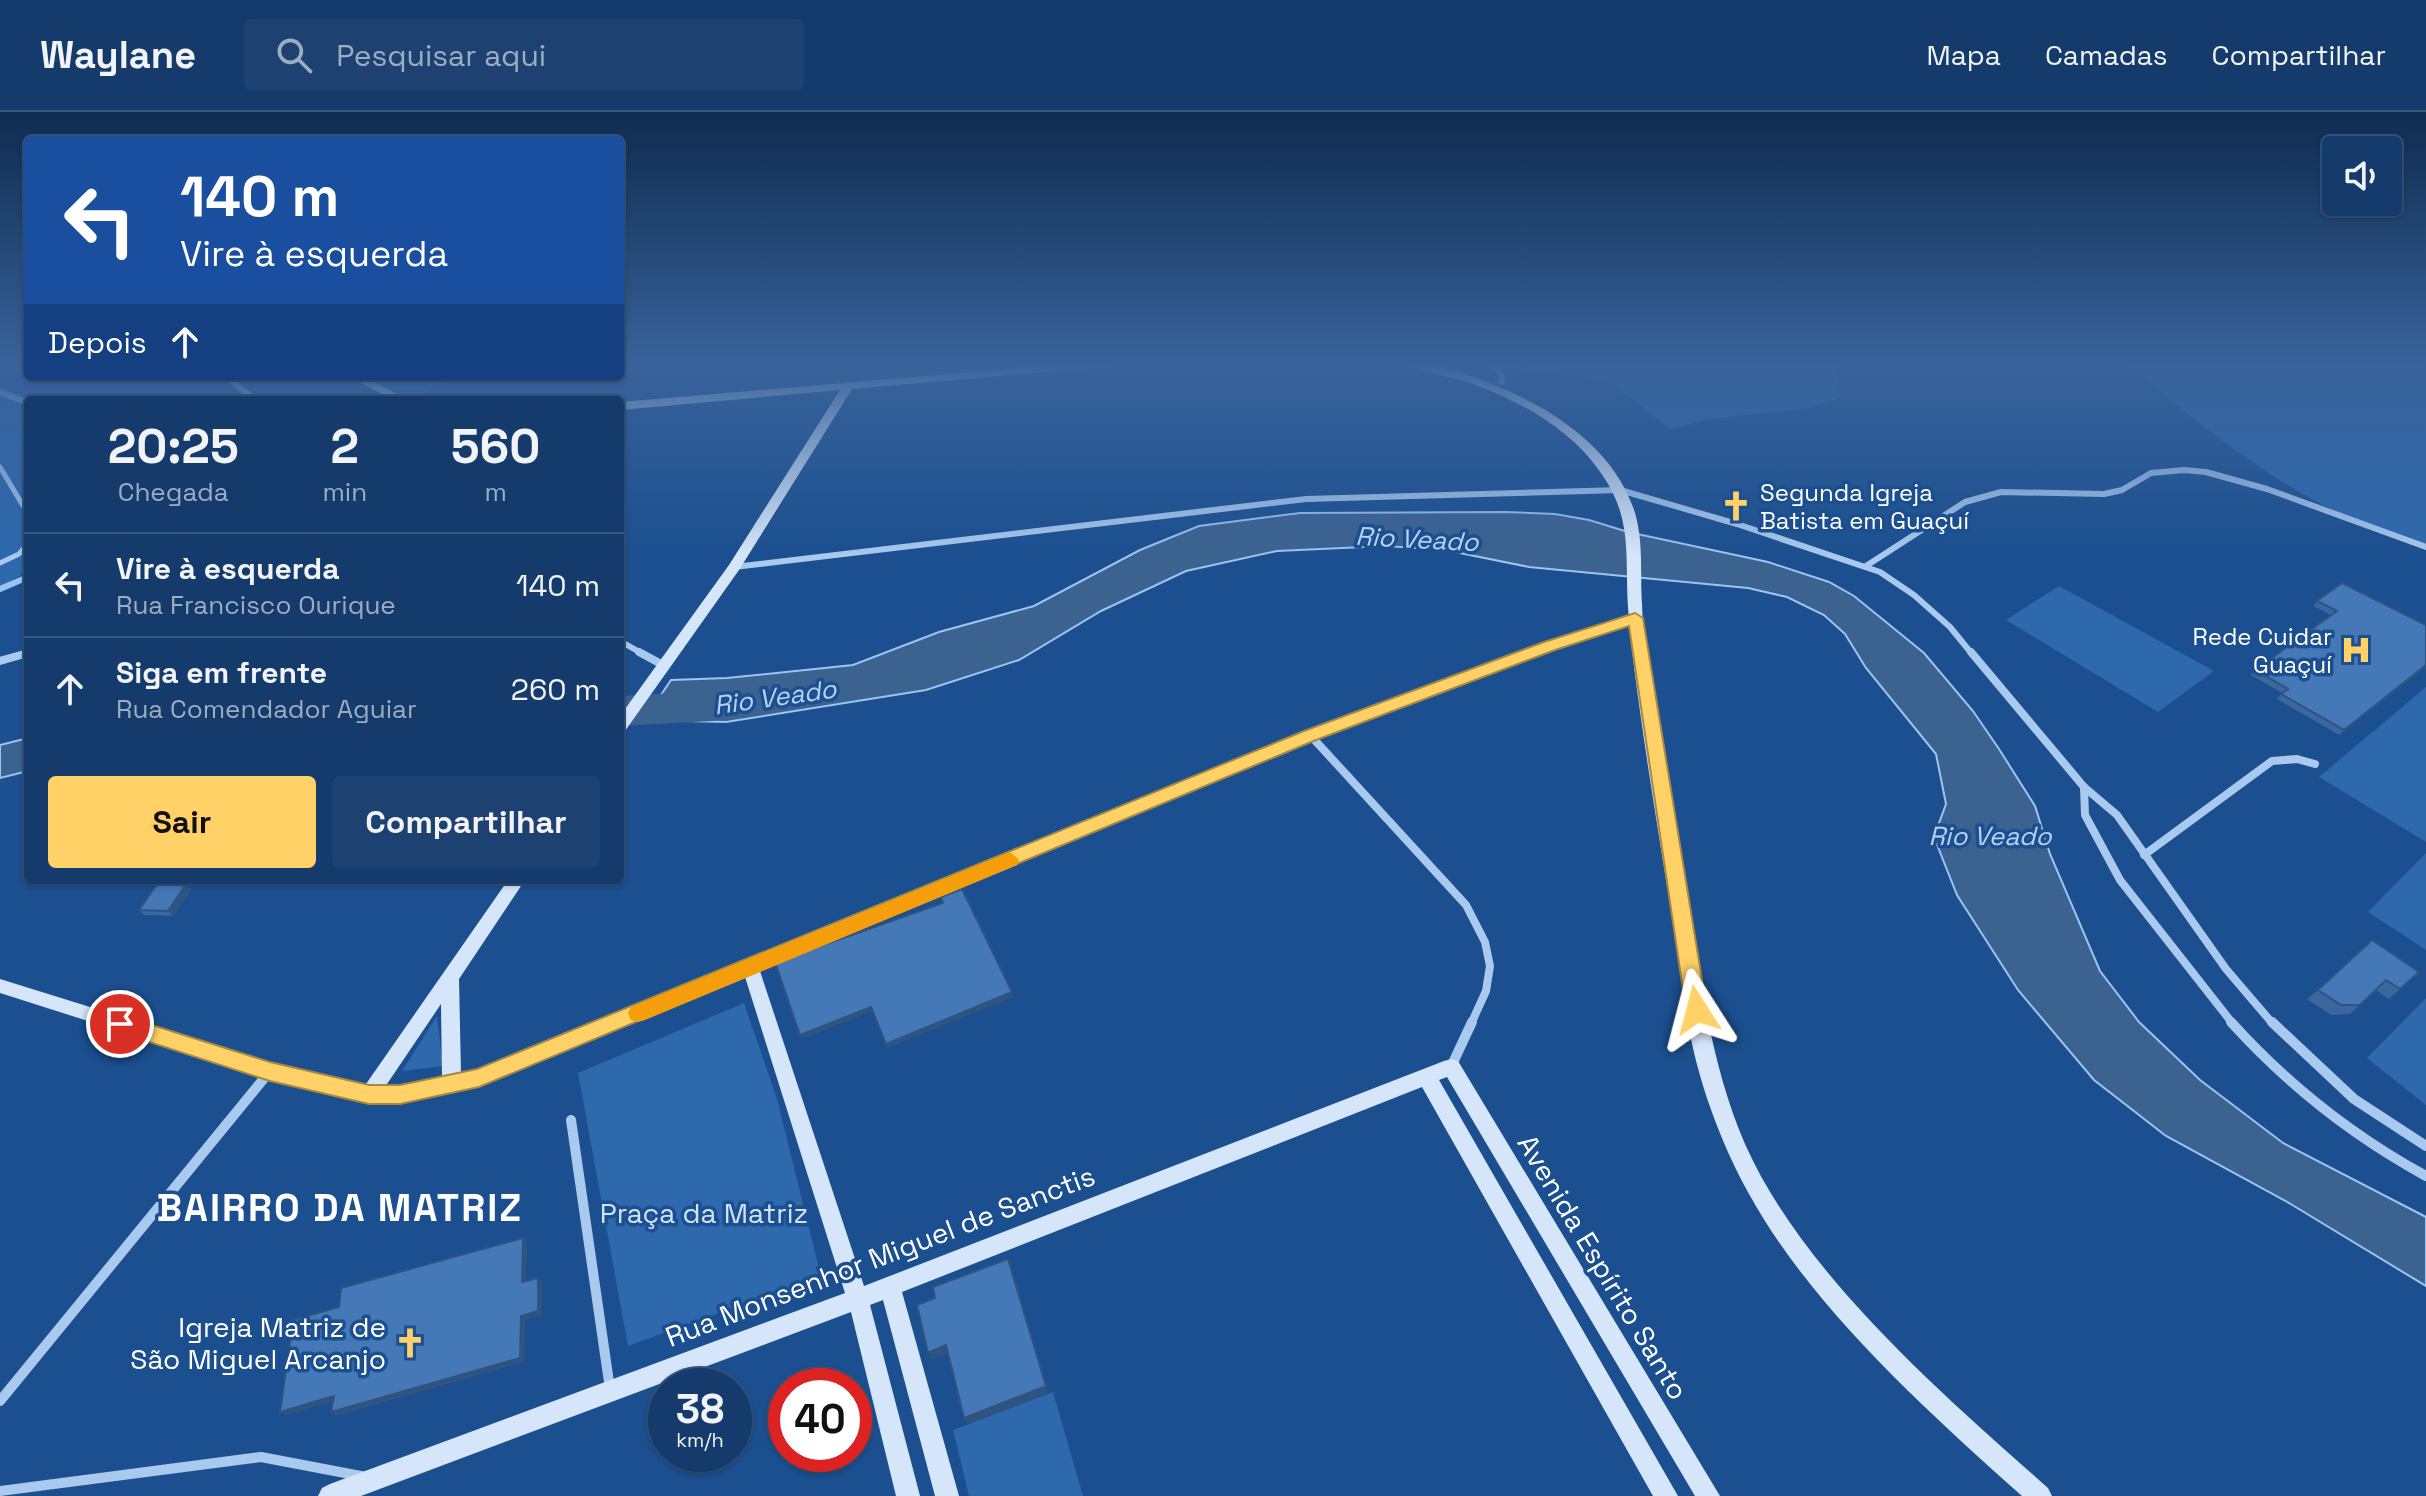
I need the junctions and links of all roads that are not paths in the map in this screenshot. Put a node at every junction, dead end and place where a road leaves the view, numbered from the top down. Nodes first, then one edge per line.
1 (822, 428) edge
2 (1561, 428) edge
3 (0, 467) edge
4 (1620, 490) junction
5 (24, 507) edge
6 (2426, 547) edge
7 (24, 548) edge
8 (0, 563) edge
9 (1866, 566) junction
10 (734, 567) junction
11 (1635, 618) junction
12 (624, 643) edge
13 (24, 654) edge
14 (0, 661) edge
15 (663, 665) junction
16 (624, 721) edge
17 (1310, 735) junction
18 (2315, 764) dead end
19 (2084, 787) junction
20 (2144, 855) junction
21 (514, 884) edge
22 (751, 967) junction
23 (450, 978) junction
24 (0, 986) edge
25 (1451, 1067) junction
26 (270, 1071) junction
27 (1427, 1077) junction
28 (452, 1085) junction
29 (369, 1095) junction
30 (571, 1120) dead end
31 (2426, 1146) edge
32 (2426, 1176) edge
33 (890, 1286) junction
34 (858, 1299) junction
35 (610, 1391) junction
36 (0, 1401) edge
37 (374, 1479) junction
38 (0, 1491) edge
39 (330, 1496) edge
40 (908, 1496) edge
41 (947, 1496) edge
42 (1666, 1496) edge
43 (1708, 1496) edge
44 (2040, 1496) edge

1 - 10 street
2 - 4 street
3 - 5 lane
4 - 9 street
4 - 10 street
4 - 11 street
6 - 9 street
7 - 8 lane
9 - 19 street
10 - 15 street
11 - 17 street
11 - 44 street
12 - 15 street
13 - 14 street
15 - 16 street
17 - 22 street
17 - 25 street
18 - 20 street
19 - 20 street
19 - 32 street
20 - 31 street
21 - 23 street
22 - 28 street
22 - 34 street
23 - 28 street
23 - 29 street
24 - 26 street
25 - 27 street, Rua Monsenhor Miguel de Sanctis
25 - 43 street, Avenida Espírito Santo
26 - 29 street
26 - 36 street
27 - 33 street, Rua Monsenhor Miguel de Sanctis
27 - 42 street
28 - 29 street
30 - 35 street
33 - 34 street, Rua Monsenhor Miguel de Sanctis
33 - 41 street
34 - 35 street, Rua Monsenhor Miguel de Sanctis
34 - 40 street
35 - 37 street, Rua Monsenhor Miguel de Sanctis
37 - 38 street
37 - 39 street, Rua Monsenhor Miguel de Sanctis

